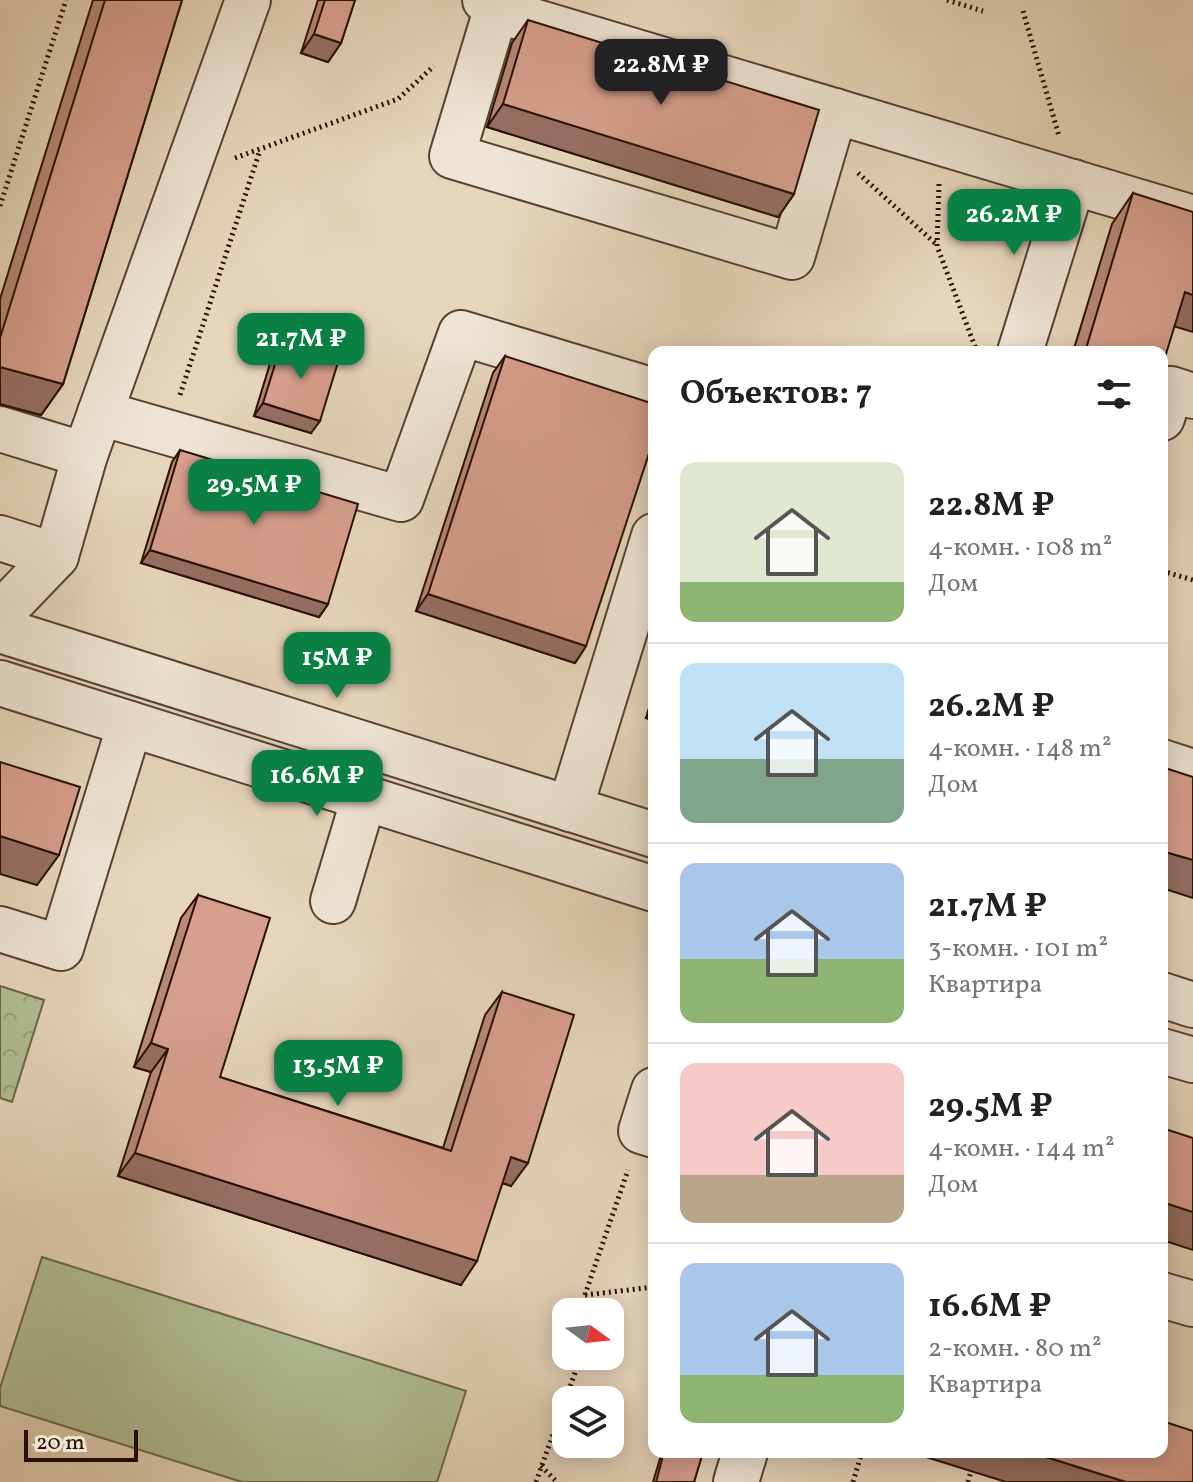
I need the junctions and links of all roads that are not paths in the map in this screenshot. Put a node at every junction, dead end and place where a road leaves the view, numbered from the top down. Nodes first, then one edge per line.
1 (248, 0) edge
2 (490, 5) edge
3 (830, 128) junction
4 (1073, 182) junction
5 (1193, 218) edge
6 (1022, 346) edge
7 (648, 389) edge
8 (1193, 396) edge
9 (1168, 399) edge
10 (100, 413) junction
11 (0, 429) edge
12 (85, 455) junction
13 (0, 538) edge
14 (56, 556) junction
15 (648, 556) edge
16 (0, 630) edge
17 (0, 683) edge
18 (130, 724) junction
19 (1168, 764) edge
20 (1193, 772) edge
21 (364, 798) junction
22 (570, 809) junction
23 (648, 833) edge
24 (648, 887) edge
25 (333, 901) dead end
26 (0, 929) edge
27 (1168, 997) edge
28 (1193, 1005) edge
29 (1168, 1053) edge
30 (1193, 1060) edge
31 (1168, 1297) edge
32 (1193, 1304) edge
33 (743, 1458) edge
34 (736, 1482) edge

1 - 10 street
2 - 3 street
2 - 3 street
3 - 4 street
4 - 5 street
4 - 6 street
7 - 10 street
8 - 9 street
10 - 12 street
11 - 12 street
12 - 14 street
13 - 14 street
14 - 16 street
15 - 22 street
16 - 22 street
17 - 18 street
18 - 21 street
18 - 26 street
19 - 20 street
21 - 24 street
21 - 25 street
22 - 23 street
27 - 28 street
29 - 30 street
31 - 32 street
33 - 34 street

